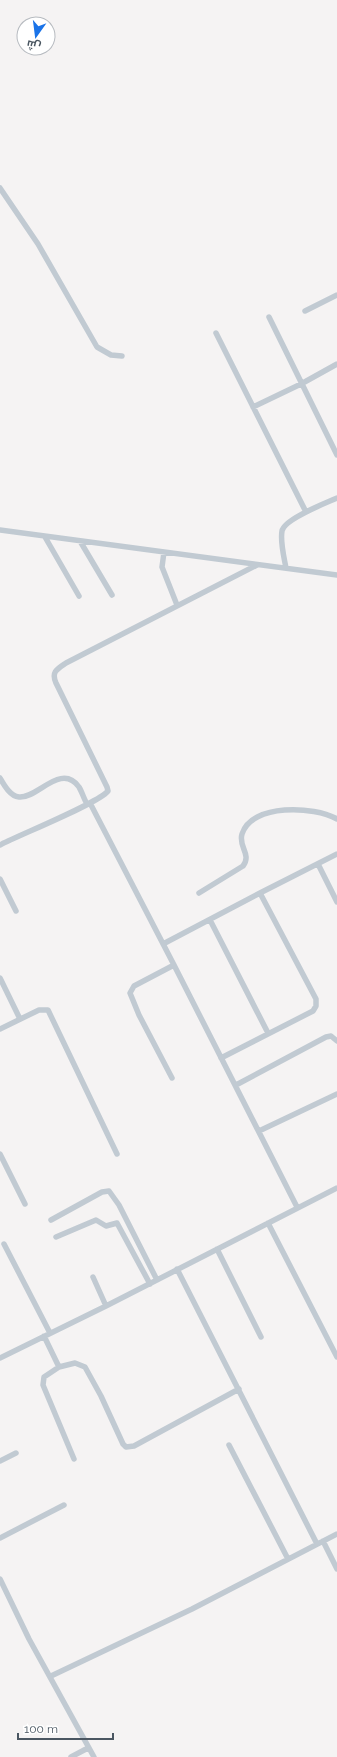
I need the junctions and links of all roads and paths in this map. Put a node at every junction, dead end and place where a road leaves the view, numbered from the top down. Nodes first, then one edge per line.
1 (0, 188) edge
2 (337, 295) edge
3 (305, 311) dead end
4 (269, 317) dead end
5 (216, 332) dead end
6 (122, 356) dead end
7 (337, 364) edge
8 (301, 384) junction
9 (253, 407) junction
10 (337, 455) edge
11 (337, 498) edge
12 (306, 512) junction
13 (0, 530) edge
14 (44, 537) junction
15 (80, 541) junction
16 (164, 552) junction
17 (256, 565) junction
18 (286, 568) junction
19 (337, 575) edge
20 (112, 595) dead end
21 (79, 596) dead end
22 (177, 605) junction
23 (0, 778) edge
24 (88, 804) junction
25 (337, 819) edge
26 (0, 845) edge
27 (337, 854) edge
28 (318, 864) junction
29 (0, 879) edge
30 (199, 893) dead end
31 (260, 893) junction
32 (337, 902) edge
33 (16, 911) dead end
34 (210, 920) junction
35 (163, 944) junction
36 (174, 965) junction
37 (0, 978) edge
38 (20, 1019) junction
39 (0, 1029) edge
40 (268, 1033) junction
41 (337, 1041) edge
42 (221, 1058) junction
43 (172, 1078) dead end
44 (236, 1085) junction
45 (337, 1094) edge
46 (259, 1131) junction
47 (0, 1154) edge
48 (117, 1154) dead end
49 (337, 1188) edge
50 (25, 1204) dead end
51 (297, 1207) junction
52 (51, 1220) dead end
53 (268, 1223) junction
54 (56, 1237) dead end
55 (4, 1244) dead end
56 (217, 1249) junction
57 (177, 1269) junction
58 (93, 1277) dead end
59 (157, 1280) junction
60 (150, 1284) junction
61 (106, 1306) junction
62 (50, 1333) junction
63 (44, 1336) junction
64 (261, 1337) dead end
65 (1, 1357) edge
66 (337, 1357) edge
67 (59, 1367) junction
68 (239, 1389) junction
69 (229, 1445) dead end
70 (16, 1453) dead end
71 (74, 1459) dead end
72 (0, 1461) edge
73 (64, 1505) dead end
74 (337, 1534) edge
75 (0, 1538) edge
76 (323, 1541) junction
77 (317, 1544) junction
78 (288, 1559) junction
79 (337, 1569) edge
80 (0, 1579) edge
81 (51, 1676) junction
82 (88, 1748) junction
83 (71, 1757) edge
84 (94, 1757) edge

1 - 6 street
2 - 3 street
4 - 8 street
5 - 9 street
7 - 8 street
8 - 9 street
8 - 10 street
9 - 12 street
11 - 12 street
12 - 18 street
13 - 14 street
14 - 15 street
14 - 21 street
15 - 16 street
15 - 20 street
16 - 17 street
16 - 22 street
17 - 18 street
17 - 22 street
18 - 19 street
22 - 24 street
23 - 24 street
24 - 26 street
24 - 35 street
25 - 30 street
27 - 28 street
28 - 31 street
28 - 32 street
29 - 33 street
31 - 34 street
31 - 40 street
34 - 35 street
34 - 40 street
35 - 36 street
36 - 42 street
36 - 43 street
37 - 38 street
38 - 39 street
38 - 48 street
40 - 42 street
41 - 44 street
42 - 44 street
44 - 46 street
45 - 46 street
46 - 51 street
47 - 50 street
49 - 51 street
51 - 53 street
52 - 59 street
53 - 56 street
53 - 66 street
54 - 60 street
55 - 62 street
56 - 57 street
56 - 64 street
57 - 59 street
57 - 68 street
58 - 61 street
59 - 60 street
60 - 61 street
61 - 62 street
62 - 63 street
63 - 65 street
63 - 67 street
67 - 68 street
67 - 71 street
68 - 77 street
69 - 78 street
70 - 72 street
73 - 75 street
74 - 76 street
76 - 77 street
76 - 79 street
77 - 78 street
78 - 81 street
80 - 81 street
81 - 82 street
82 - 83 street
82 - 84 street

